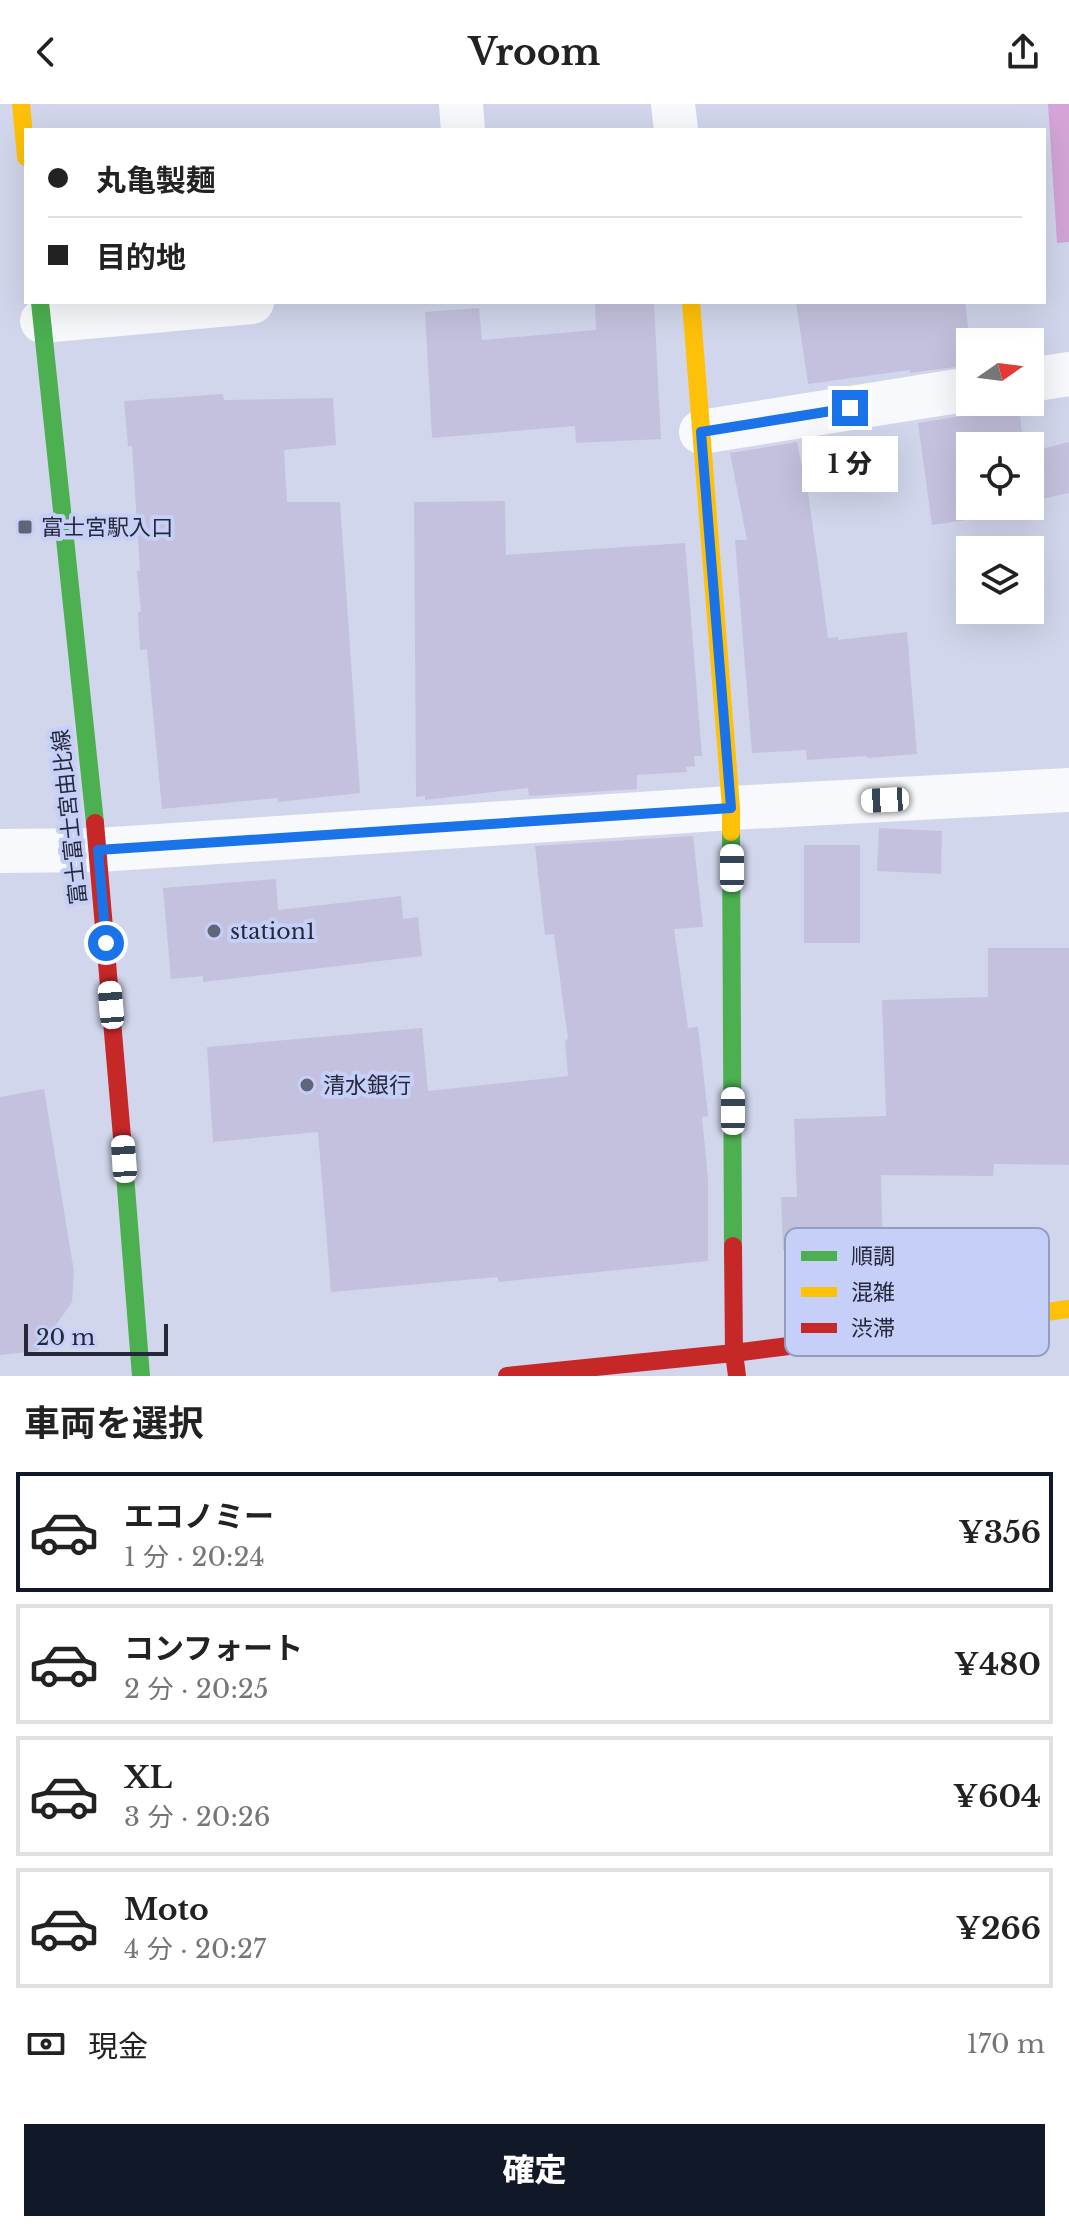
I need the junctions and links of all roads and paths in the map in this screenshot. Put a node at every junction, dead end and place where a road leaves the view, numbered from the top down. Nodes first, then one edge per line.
1 (21, 104) edge
2 (461, 104) edge
3 (673, 104) edge
4 (463, 128) edge
5 (676, 128) edge
6 (24, 136) edge
7 (210, 304) edge
8 (691, 304) edge
9 (41, 312) edge
10 (1069, 374) edge
11 (1044, 378) edge
12 (956, 391) edge
13 (701, 432) junction
14 (1069, 790) edge
15 (731, 808) junction
16 (98, 850) junction
17 (0, 851) edge
18 (1069, 1309) edge
19 (1049, 1312) edge
20 (785, 1346) edge
21 (734, 1353) junction
22 (141, 1376) edge
23 (507, 1376) edge
24 (737, 1376) edge

1 - 6 street
2 - 4 street
3 - 5 street
7 - 9 street
8 - 13 street
9 - 16 street, 富士富士宮由比線
10 - 11 street
12 - 13 street
13 - 15 street
14 - 15 street
15 - 16 street
15 - 21 street
16 - 17 street
16 - 22 street, 富士富士宮由比線
18 - 19 street
20 - 21 street
21 - 23 street
21 - 24 street

